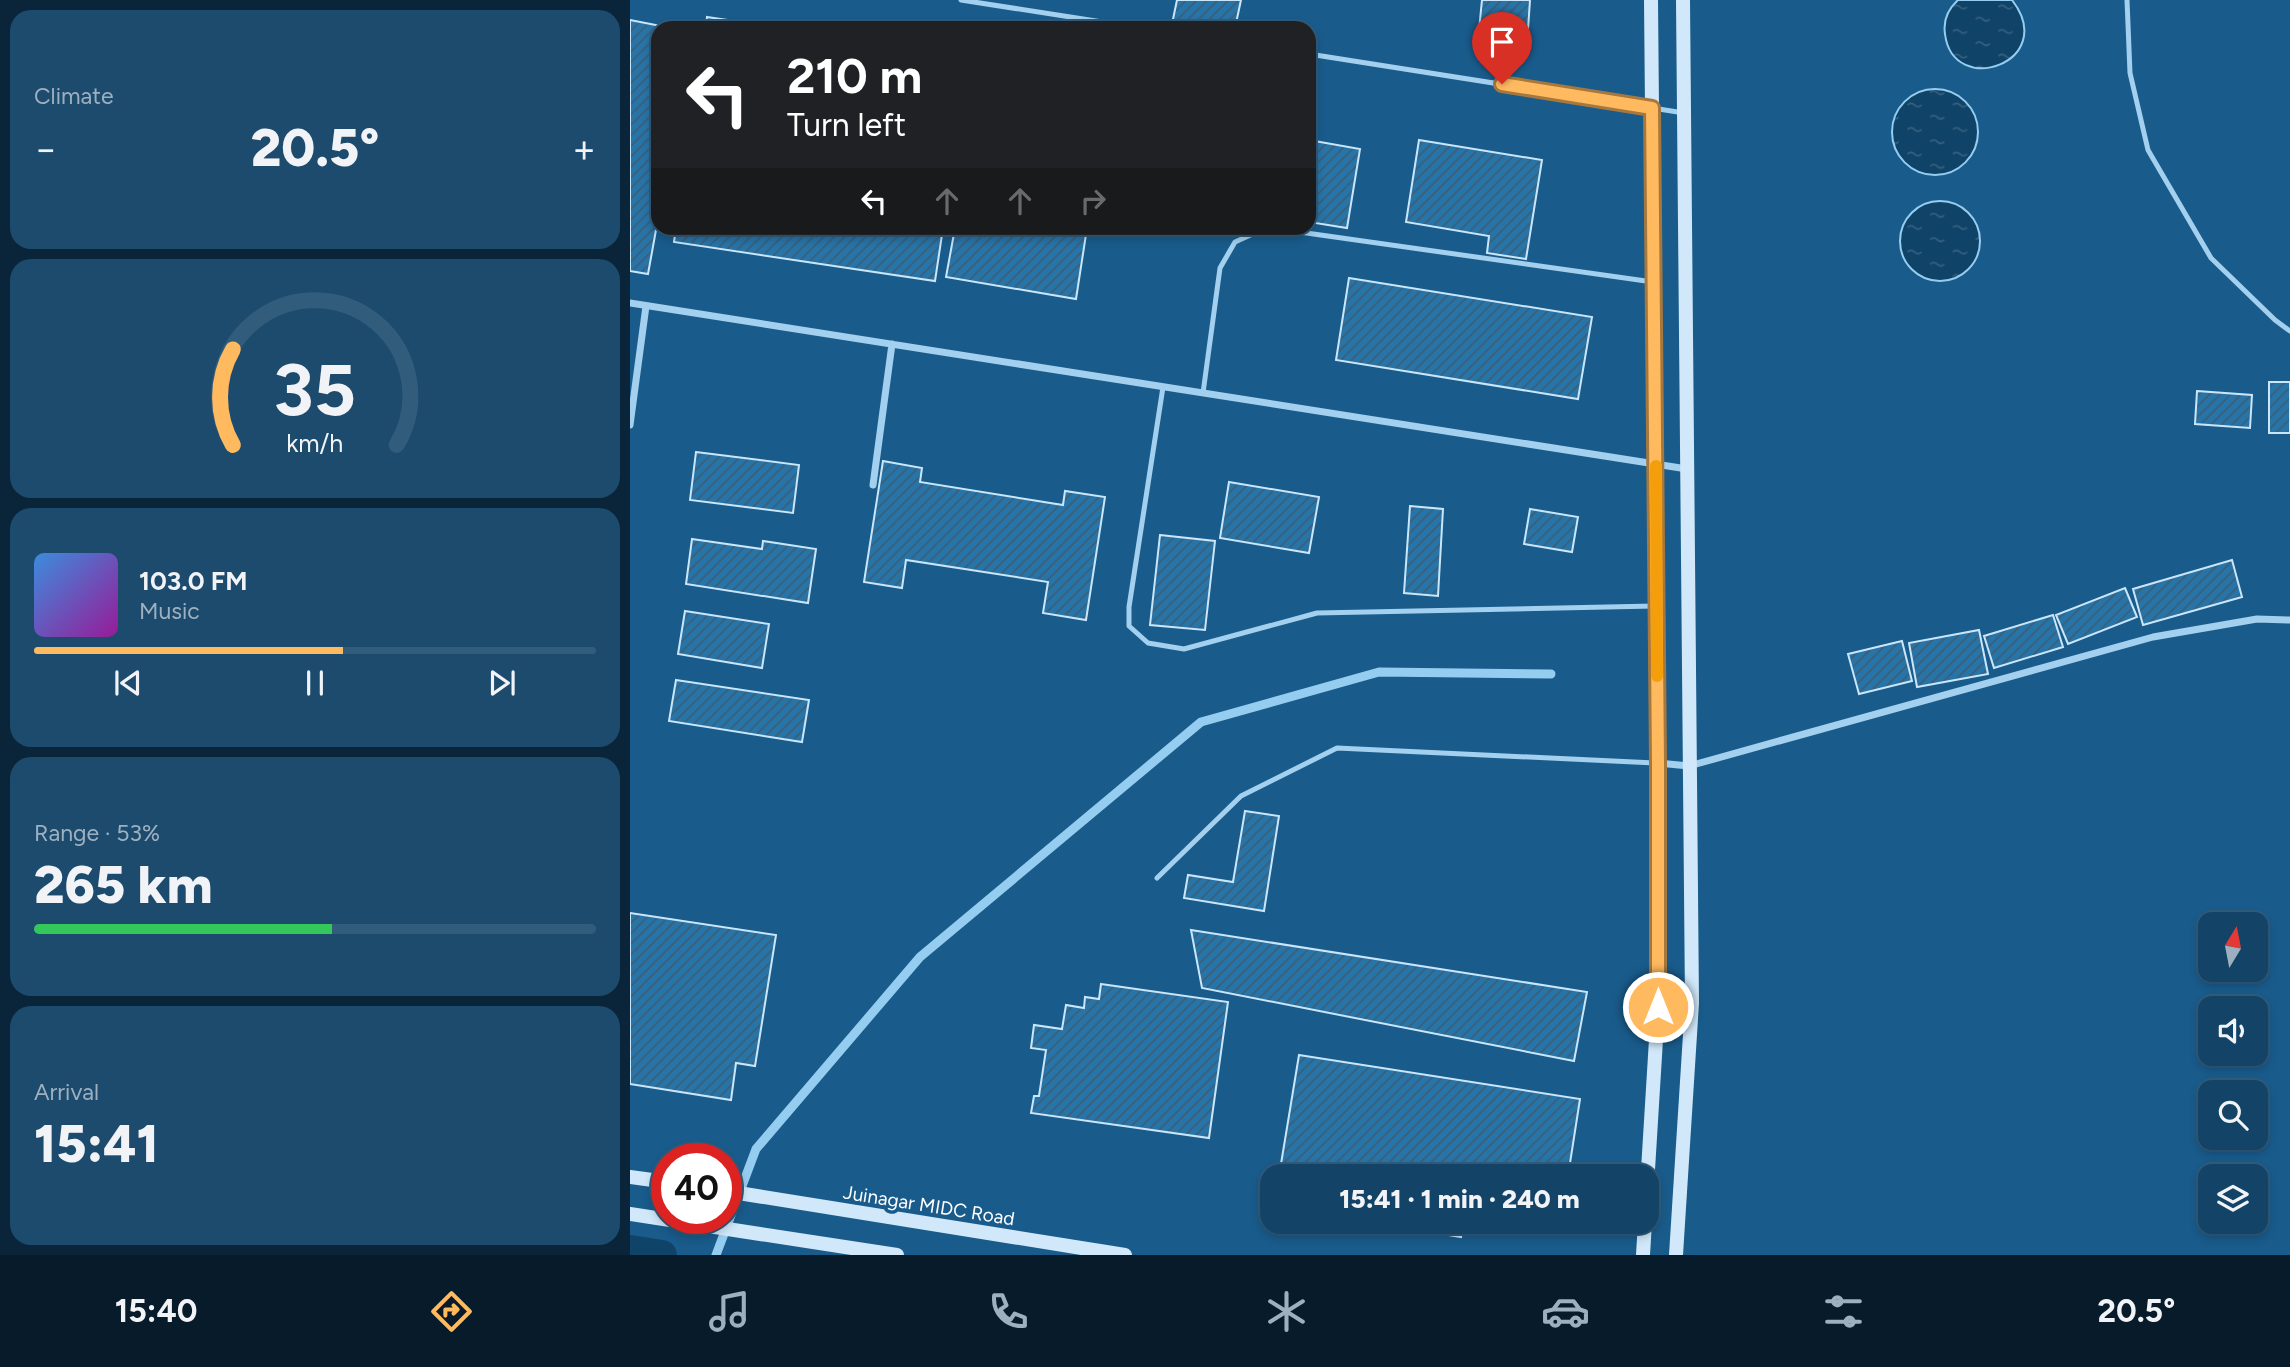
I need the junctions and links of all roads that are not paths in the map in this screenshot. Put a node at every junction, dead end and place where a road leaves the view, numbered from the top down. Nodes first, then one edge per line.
1 (961, 0) edge
2 (1651, 0) edge
3 (1683, 0) edge
4 (2127, 0) edge
5 (1096, 21) edge
6 (1316, 55) edge
7 (1652, 108) junction
8 (1684, 113) junction
9 (1316, 234) edge
10 (1250, 235) edge
11 (1654, 282) junction
12 (630, 303) edge
13 (646, 306) junction
14 (2290, 331) edge
15 (892, 344) junction
16 (1163, 387) junction
17 (1203, 393) junction
18 (630, 425) edge
19 (1656, 464) junction
20 (1687, 469) junction
21 (873, 485) dead end
22 (1657, 606) junction
23 (2290, 620) edge
24 (1658, 763) junction
25 (1689, 766) junction
26 (1157, 877) dead end
27 (1648, 1164) edge
28 (630, 1177) edge
29 (651, 1180) edge
30 (742, 1194) edge
31 (630, 1214) edge
32 (1644, 1234) edge
33 (897, 1255) edge
34 (1125, 1255) edge
35 (1643, 1255) edge
36 (1676, 1255) edge

1 - 5 lane
2 - 7 street
3 - 8 street
4 - 14 lane
6 - 7 lane
7 - 8 lane
7 - 11 street
8 - 20 street
9 - 11 lane
10 - 17 lane
11 - 19 street
12 - 13 street
13 - 15 street
13 - 18 street
15 - 16 street
15 - 21 street
16 - 17 street
16 - 22 lane
17 - 19 street
19 - 20 street
19 - 22 street
20 - 25 street
22 - 24 street
23 - 25 street
24 - 25 street
24 - 26 lane
24 - 27 street
25 - 36 street
28 - 29 street
30 - 34 street, Juinagar MIDC Road
31 - 33 street
32 - 35 street

